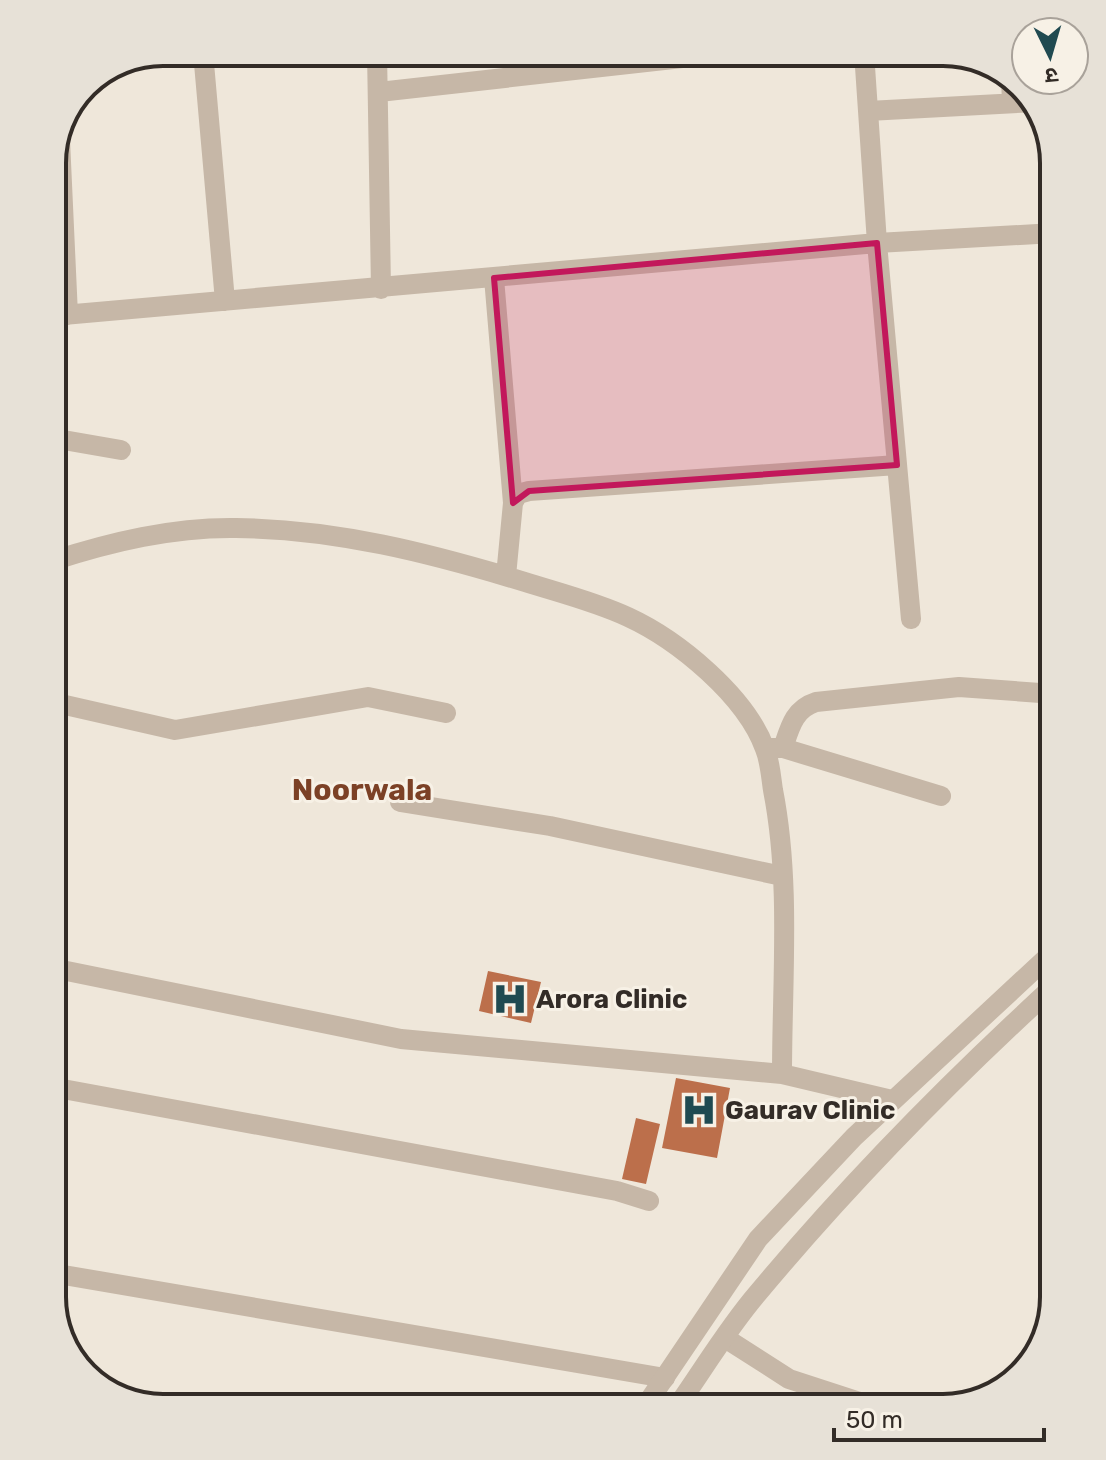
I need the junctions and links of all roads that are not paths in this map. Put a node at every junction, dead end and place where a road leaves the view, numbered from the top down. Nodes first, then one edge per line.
1 (204, 66) edge
2 (378, 66) edge
3 (611, 66) edge
4 (865, 66) edge
5 (379, 92) junction
6 (1012, 96) edge
7 (1012, 103) junction
8 (1019, 103) edge
9 (868, 111) junction
10 (1040, 234) edge
11 (877, 243) junction
12 (494, 278) junction
13 (381, 289) junction
14 (225, 301) junction
15 (66, 314) edge
16 (66, 440) edge
17 (121, 450) dead end
18 (897, 465) junction
19 (513, 503) junction
20 (66, 556) edge
21 (506, 576) junction
22 (911, 619) dead end
23 (1040, 693) edge
24 (66, 705) edge
25 (446, 713) dead end
26 (774, 748) junction
27 (941, 796) dead end
28 (400, 802) dead end
29 (782, 876) junction
30 (1040, 964) edge
31 (66, 971) edge
32 (1040, 999) edge
33 (782, 1074) junction
34 (66, 1090) edge
35 (892, 1100) junction
36 (649, 1201) dead end
37 (66, 1275) edge
38 (725, 1338) junction
39 (665, 1378) junction
40 (654, 1394) edge
41 (686, 1394) edge
42 (835, 1394) edge

1 - 14 street
2 - 5 street
3 - 5 street
4 - 9 street
5 - 13 street
6 - 7 street
7 - 8 street
7 - 9 street
9 - 11 street
10 - 11 street
11 - 12 street
11 - 18 street
12 - 13 street
12 - 19 street
13 - 14 street
14 - 15 street
16 - 17 street
18 - 19 street
18 - 22 street
19 - 21 street
20 - 21 street
21 - 26 street
23 - 26 street
24 - 25 street
26 - 27 street
26 - 29 street
28 - 29 street
29 - 33 street
30 - 35 street
31 - 33 street
32 - 38 street
33 - 35 street
34 - 36 street
35 - 39 street
37 - 39 street
38 - 41 street
38 - 42 street
39 - 40 street

